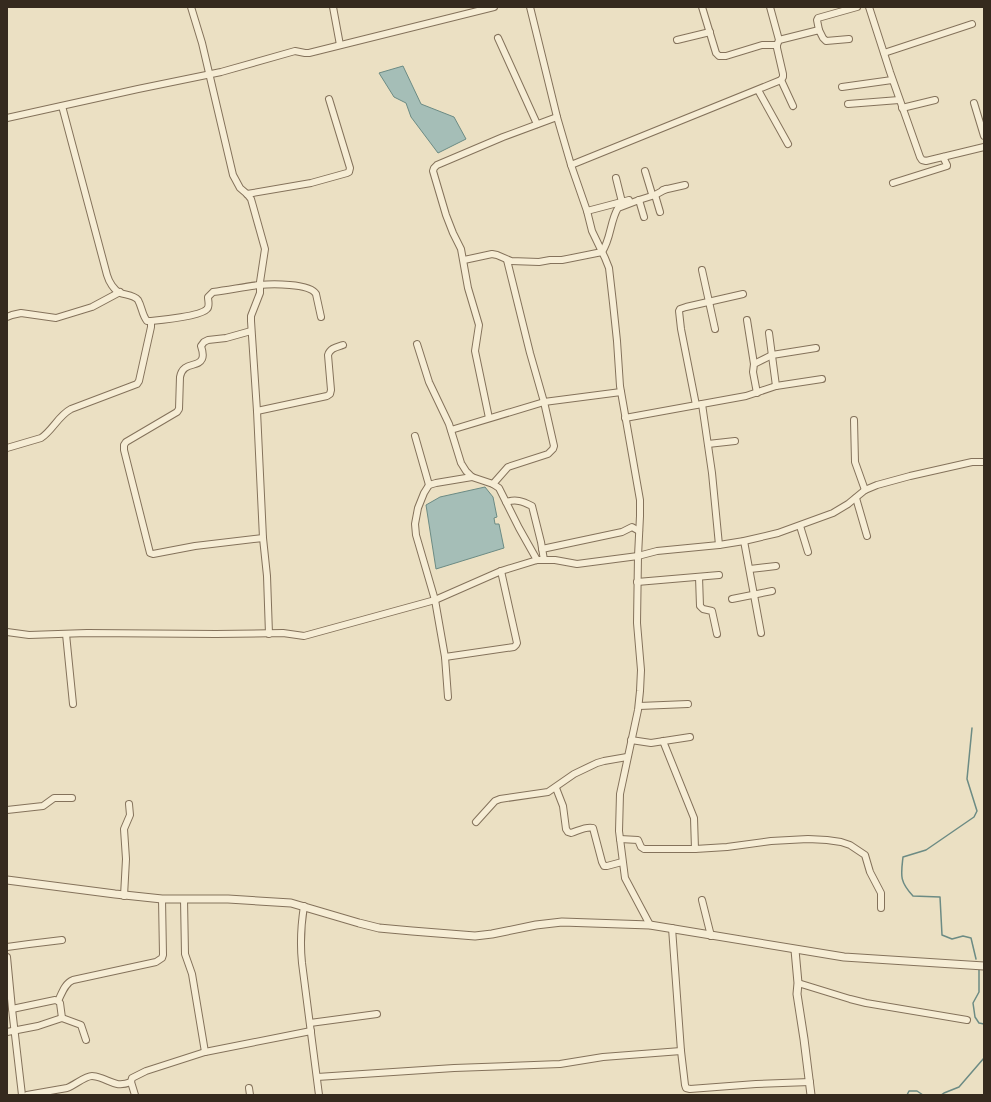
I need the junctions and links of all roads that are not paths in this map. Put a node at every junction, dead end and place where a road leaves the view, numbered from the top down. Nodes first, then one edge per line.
1 (191, 7) edge
2 (333, 7) edge
3 (494, 7) edge
4 (530, 7) edge
5 (702, 7) edge
6 (770, 7) edge
7 (857, 7) edge
8 (869, 7) edge
9 (972, 24) dead end
10 (819, 30) junction
11 (710, 32) junction
12 (498, 38) dead end
13 (677, 40) dead end
14 (849, 40) dead end
15 (778, 43) junction
16 (340, 46) junction
17 (884, 53) junction
18 (209, 75) junction
19 (781, 80) junction
20 (892, 80) junction
21 (842, 87) dead end
22 (758, 90) junction
23 (329, 99) dead end
24 (900, 100) junction
25 (935, 100) dead end
26 (974, 103) dead end
27 (848, 104) dead end
28 (62, 106) junction
29 (794, 106) dead end
30 (902, 108) junction
31 (557, 117) junction
32 (7, 118) edge
33 (536, 124) junction
34 (984, 136) edge
35 (788, 144) dead end
36 (984, 147) edge
37 (943, 157) junction
38 (571, 165) junction
39 (645, 170) dead end
40 (616, 178) dead end
41 (893, 183) dead end
42 (685, 185) dead end
43 (247, 194) junction
44 (653, 194) junction
45 (639, 200) junction
46 (622, 202) junction
47 (587, 211) junction
48 (660, 212) dead end
49 (644, 217) dead end
50 (602, 252) junction
51 (464, 260) junction
52 (507, 260) junction
53 (702, 270) dead end
54 (260, 285) junction
55 (120, 292) junction
56 (742, 294) dead end
57 (710, 301) junction
58 (7, 317) edge
59 (321, 317) dead end
60 (747, 320) dead end
61 (152, 321) junction
62 (715, 330) dead end
63 (251, 331) junction
64 (769, 333) dead end
65 (417, 344) dead end
66 (343, 345) dead end
67 (816, 348) dead end
68 (772, 355) junction
69 (754, 364) junction
70 (822, 379) dead end
71 (776, 386) junction
72 (620, 392) junction
73 (757, 393) junction
74 (544, 402) junction
75 (699, 405) junction
76 (257, 411) junction
77 (490, 418) junction
78 (625, 418) junction
79 (854, 420) dead end
80 (451, 430) junction
81 (415, 436) dead end
82 (735, 441) dead end
83 (708, 444) junction
84 (7, 448) edge
85 (984, 462) edge
86 (472, 477) junction
87 (493, 484) junction
88 (429, 485) junction
89 (865, 490) junction
90 (856, 498) junction
91 (506, 502) junction
92 (800, 526) junction
93 (639, 531) junction
94 (868, 536) dead end
95 (263, 538) junction
96 (744, 541) junction
97 (719, 545) junction
98 (542, 548) junction
99 (808, 552) dead end
100 (638, 556) junction
101 (537, 560) junction
102 (544, 560) junction
103 (776, 566) dead end
104 (750, 569) junction
105 (501, 571) junction
106 (719, 575) dead end
107 (699, 577) junction
108 (637, 582) junction
109 (772, 591) dead end
110 (754, 594) junction
111 (732, 599) dead end
112 (435, 600) junction
113 (7, 632) edge
114 (761, 633) dead end
115 (66, 634) junction
116 (269, 634) junction
117 (717, 634) dead end
118 (445, 657) junction
119 (448, 697) dead end
120 (72, 704) dead end
121 (688, 704) dead end
122 (638, 706) junction
123 (690, 737) dead end
124 (631, 740) junction
125 (663, 742) junction
126 (627, 757) junction
127 (556, 788) junction
128 (72, 798) dead end
129 (130, 804) dead end
130 (7, 810) edge
131 (476, 822) dead end
132 (620, 839) junction
133 (695, 849) junction
134 (622, 862) junction
135 (7, 880) edge
136 (124, 896) junction
137 (162, 899) junction
138 (184, 899) junction
139 (702, 900) dead end
140 (304, 906) junction
141 (881, 908) dead end
142 (650, 925) junction
143 (672, 928) junction
144 (711, 936) junction
145 (62, 940) dead end
146 (7, 947) edge
147 (795, 950) junction
148 (7, 957) edge
149 (984, 966) edge
150 (798, 983) junction
151 (9, 996) edge
152 (58, 1001) junction
153 (12, 1009) junction
154 (377, 1014) dead end
155 (62, 1018) junction
156 (967, 1020) dead end
157 (310, 1023) junction
158 (14, 1031) junction
159 (311, 1031) junction
160 (7, 1032) edge
161 (86, 1040) dead end
162 (681, 1051) junction
163 (205, 1052) junction
164 (317, 1077) junction
165 (131, 1082) junction
166 (810, 1082) junction
167 (249, 1088) dead end
168 (22, 1095) edge
169 (27, 1095) edge
170 (135, 1095) edge
171 (250, 1095) edge
172 (319, 1095) edge
173 (811, 1095) edge

1 - 18 street
2 - 16 street
3 - 16 street
4 - 31 street
5 - 11 street
6 - 15 street
7 - 10 street
8 - 17 street
9 - 17 street
10 - 14 street
10 - 15 street
11 - 13 street
11 - 15 street
12 - 33 street
15 - 19 street
16 - 18 street
17 - 20 street
18 - 28 street
18 - 43 street
19 - 22 street
19 - 29 street
20 - 21 street
20 - 24 street
22 - 35 street
22 - 38 street
23 - 43 street
24 - 27 street
24 - 30 street
25 - 30 street
26 - 34 street
28 - 32 street
28 - 55 street
30 - 37 street
31 - 33 street
31 - 38 street
33 - 51 street
36 - 37 street
37 - 41 street
38 - 47 street
39 - 44 street
40 - 46 street
42 - 44 street
43 - 54 street
44 - 45 street
44 - 46 street
44 - 48 street
45 - 49 street
45 - 50 street
46 - 47 street
47 - 50 street
50 - 52 street
50 - 72 street
51 - 52 street
51 - 77 street
52 - 74 street
53 - 57 street
54 - 59 street
54 - 61 street
54 - 63 street
55 - 58 street
55 - 61 street
56 - 57 street
57 - 62 street
57 - 75 street
60 - 69 street
61 - 84 street
63 - 76 street
63 - 95 street
64 - 68 street
65 - 80 street
66 - 76 street
67 - 68 street
68 - 69 street
68 - 71 street
69 - 73 street
70 - 71 street
71 - 73 street
72 - 74 street
72 - 78 street
73 - 75 street
74 - 77 street
74 - 87 street
75 - 78 street
75 - 83 street
76 - 95 street
77 - 80 street
78 - 93 street
79 - 89 street
80 - 86 street
81 - 88 street
82 - 83 street
83 - 97 street
85 - 89 street
86 - 87 street
86 - 88 street
87 - 91 street
88 - 112 street
89 - 90 street
90 - 92 street
90 - 94 street
91 - 98 street
91 - 101 street
92 - 96 street
92 - 99 street
93 - 98 street
93 - 100 street
95 - 116 street
96 - 97 street
96 - 104 street
97 - 100 street
98 - 102 street
100 - 102 street
100 - 108 street
101 - 102 street
101 - 105 street
103 - 104 street
104 - 110 street
105 - 112 street
105 - 118 street
106 - 107 street
107 - 108 street
107 - 117 street
108 - 122 street
109 - 110 street
110 - 111 street
110 - 114 street
112 - 116 street
112 - 118 street
113 - 115 street
115 - 116 street
115 - 120 street
118 - 119 street
121 - 122 street
122 - 124 street
123 - 125 street
124 - 125 street
124 - 126 street
125 - 133 street
126 - 127 street
126 - 132 street
127 - 131 street
127 - 134 street
128 - 130 street
129 - 136 street
132 - 133 street
132 - 134 street
133 - 141 street
134 - 142 street
135 - 136 street
136 - 137 street
137 - 138 street
137 - 152 street
138 - 140 street
138 - 163 street
139 - 144 street
140 - 142 street
140 - 157 street
142 - 143 street
143 - 144 street
143 - 162 street
144 - 147 street
145 - 146 street
147 - 149 street
147 - 150 street
148 - 151 street
150 - 156 street
150 - 166 street
151 - 153 street
152 - 153 street
152 - 155 street
153 - 158 street
154 - 157 street
155 - 158 street
155 - 161 street
157 - 159 street
158 - 160 street
158 - 168 street
159 - 163 street
159 - 164 street
162 - 164 street
162 - 166 street
163 - 165 street
164 - 172 street
165 - 169 street
165 - 170 street
166 - 173 street
167 - 171 street

